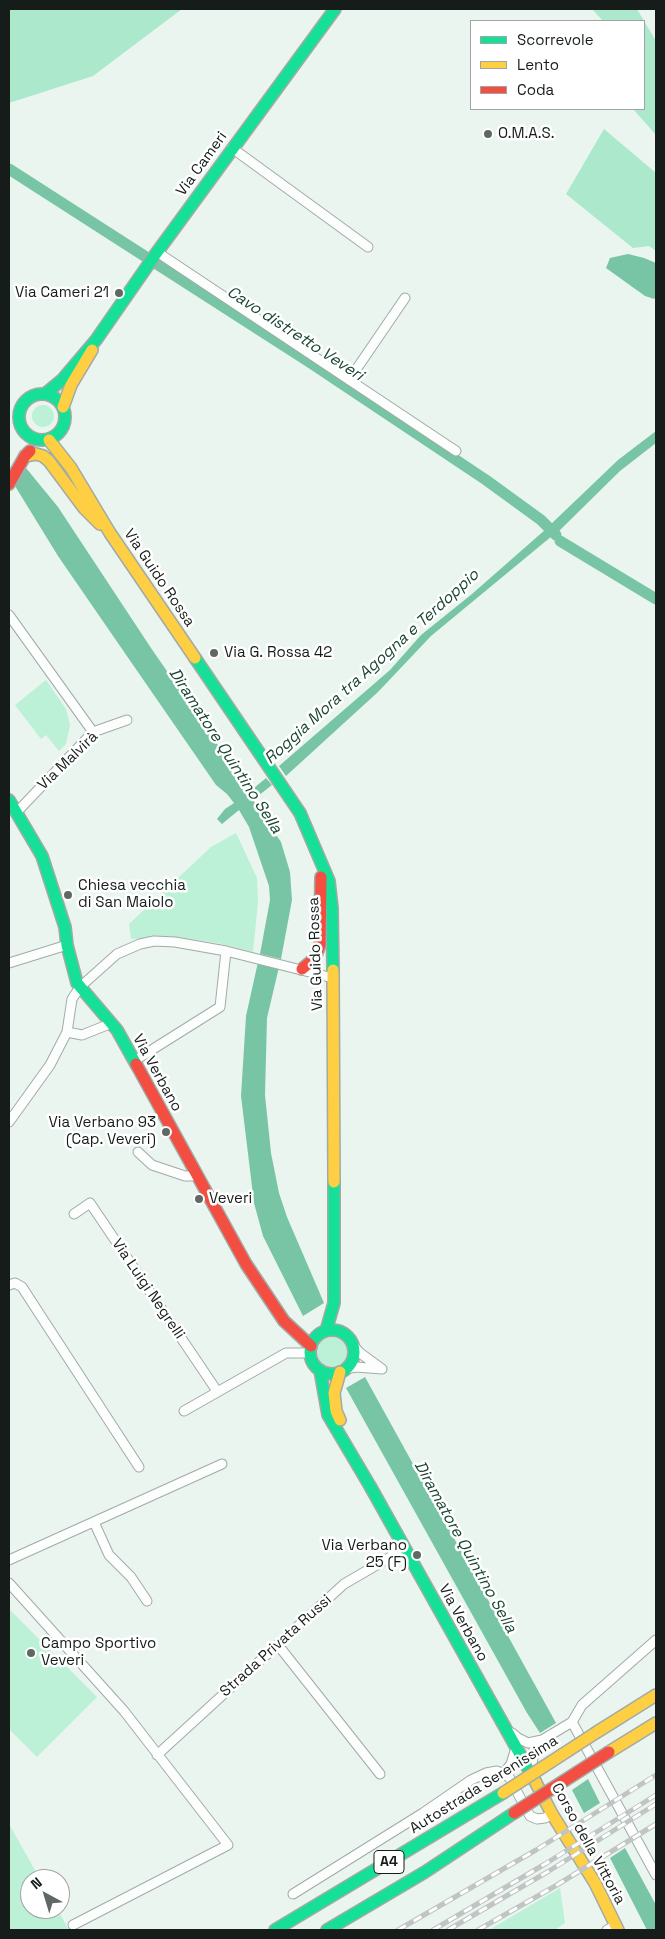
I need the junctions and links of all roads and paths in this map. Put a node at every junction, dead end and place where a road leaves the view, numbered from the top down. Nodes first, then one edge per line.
1 (335, 9) edge
2 (232, 148) junction
3 (368, 247) dead end
4 (156, 253) junction
5 (405, 298) dead end
6 (96, 340) junction
7 (349, 380) junction
8 (44, 394) junction
9 (64, 407) junction
10 (61, 430) junction
11 (26, 435) junction
12 (44, 440) junction
13 (456, 452) dead end
14 (25, 456) junction
15 (71, 468) junction
16 (9, 484) edge
17 (110, 533) junction
18 (9, 615) edge
19 (127, 720) dead end
20 (93, 732) junction
21 (9, 800) edge
22 (16, 813) junction
23 (320, 860) junction
24 (67, 945) junction
25 (226, 951) junction
26 (9, 963) edge
27 (302, 969) junction
28 (332, 978) junction
29 (80, 987) junction
30 (112, 1023) junction
31 (67, 1032) junction
32 (134, 1061) junction
33 (9, 1122) edge
34 (138, 1152) dead end
35 (197, 1176) junction
36 (74, 1214) dead end
37 (9, 1285) edge
38 (334, 1303) junction
39 (326, 1331) junction
40 (341, 1332) junction
41 (352, 1344) junction
42 (310, 1350) junction
43 (320, 1370) junction
44 (342, 1370) junction
45 (217, 1392) junction
46 (184, 1411) dead end
47 (222, 1464) dead end
48 (139, 1467) dead end
49 (370, 1486) junction
50 (94, 1522) junction
51 (404, 1549) junction
52 (9, 1560) edge
53 (9, 1583) edge
54 (147, 1601) dead end
55 (656, 1640) edge
56 (278, 1645) junction
57 (656, 1695) edge
58 (572, 1722) junction
59 (656, 1722) edge
60 (506, 1730) junction
61 (542, 1740) junction
62 (516, 1748) junction
63 (157, 1755) junction
64 (504, 1773) junction
65 (531, 1773) junction
66 (380, 1774) dead end
67 (552, 1814) junction
68 (656, 1875) edge
69 (293, 1894) dead end
70 (290, 1922) junction
71 (73, 1925) dead end
72 (614, 1928) edge
73 (270, 1930) edge
74 (275, 1930) edge
75 (327, 1930) edge

1 - 2 main road, Via Cameri
2 - 3 street
2 - 4 main road, Via Cameri
4 - 6 main road, Via Cameri
4 - 7 street
5 - 7 street
6 - 8 main road
6 - 9 main road
7 - 13 street
8 - 9 main road
8 - 11 main road
9 - 10 main road
10 - 12 main road
10 - 15 main road, Via Guido Rossa
11 - 12 main road
11 - 14 main road
12 - 14 main road
12 - 15 main road, Via Guido Rossa
14 - 16 main road
14 - 17 main road
15 - 17 main road, Via Guido Rossa
17 - 23 main road, Via Guido Rossa
18 - 20 street
19 - 20 street, Via Malvirà
20 - 22 street, Via Malvirà
21 - 22 main road, Via Verbano
22 - 24 main road, Via Verbano
23 - 27 main road
23 - 28 main road, Via Guido Rossa
24 - 26 street
24 - 29 main road, Via Verbano
25 - 27 street
25 - 29 street
25 - 32 street
27 - 28 street
28 - 38 main road, Via Guido Rossa
29 - 30 main road, Via Verbano
29 - 31 street
30 - 31 street
30 - 32 main road, Via Verbano
31 - 33 street
32 - 35 main road, Via Verbano
34 - 35 street
35 - 42 main road, Via Verbano
36 - 45 street, Via Luigi Negrelli
37 - 48 street
38 - 39 main road
38 - 40 main road
39 - 40 main road
39 - 42 main road
40 - 41 main road
41 - 44 main road
41 - 44 street
42 - 43 main road
42 - 45 street
43 - 44 main road
43 - 49 main road, Via Verbano
44 - 49 main road, Via Verbano
45 - 46 street
47 - 50 street
49 - 51 main road, Via Verbano
50 - 52 street
50 - 54 street
51 - 56 street, Strada Privata Russi
51 - 60 main road, Via Verbano
53 - 63 street
55 - 58 street
56 - 63 street, Strada Privata Russi
56 - 66 street
57 - 70 main road, Autostrada Serenissima / A4, bridge
58 - 61 street
58 - 68 street
59 - 75 main road, A4, bridge
60 - 61 street
60 - 62 main road, Via Verbano
61 - 65 street
62 - 64 street
62 - 65 main road, Via Verbano
63 - 71 street
64 - 67 street
64 - 69 street
65 - 67 main road, Corso della Vittoria
67 - 72 main road, Corso della Vittoria
70 - 73 main road
70 - 74 main road, Autostrada Serenissima / A4

